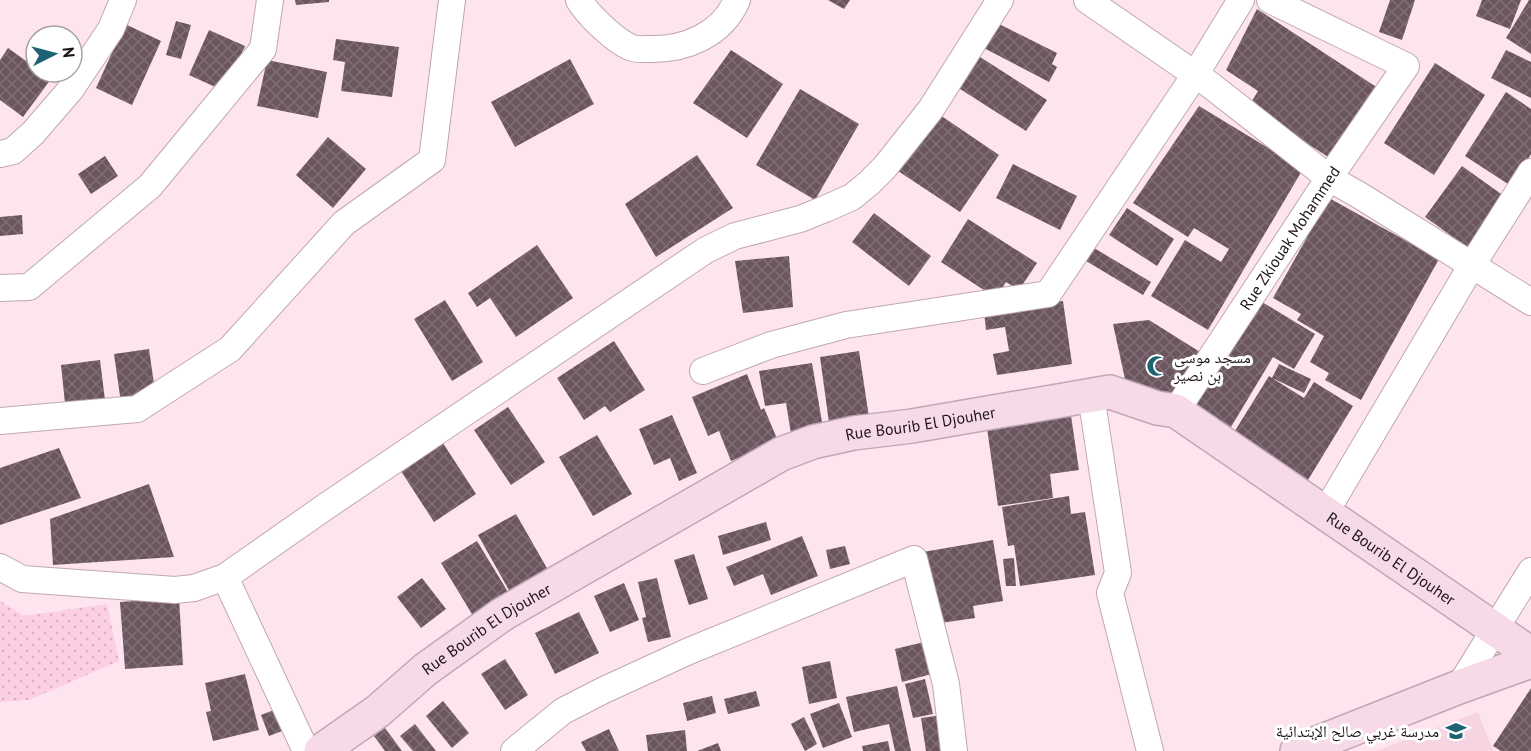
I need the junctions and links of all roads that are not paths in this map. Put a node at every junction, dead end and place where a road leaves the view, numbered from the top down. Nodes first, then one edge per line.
1 (123, 0) edge
2 (270, 0) edge
3 (452, 0) edge
4 (579, 0) edge
5 (737, 0) edge
6 (1000, 0) edge
7 (1087, 0) edge
8 (1241, 0) edge
9 (1270, 0) edge
10 (1195, 75) junction
11 (0, 154) edge
12 (1531, 172) edge
13 (1329, 178) junction
14 (1472, 264) junction
15 (0, 288) edge
16 (1531, 302) edge
17 (703, 371) dead end
18 (1091, 395) junction
19 (1176, 411) junction
20 (0, 421) edge
21 (1325, 513) junction
22 (0, 567) edge
23 (1531, 571) edge
24 (225, 577) junction
25 (1496, 630) junction
26 (1531, 654) edge
27 (1531, 661) edge
28 (1459, 687) junction
29 (306, 751) edge
30 (321, 751) edge
31 (514, 751) edge
32 (954, 751) edge
33 (1150, 751) edge
34 (1298, 751) edge

1 - 11 street
2 - 15 street
3 - 20 street
4 - 5 street
6 - 24 street
7 - 10 street
8 - 10 street
9 - 13 street, Rue Zkiouak Mohammed
10 - 13 street
10 - 17 street
12 - 14 street
13 - 14 street
13 - 19 street, Rue Zkiouak Mohammed
14 - 16 street
14 - 21 street
18 - 19 main road, Rue Bourib El Djouher
18 - 30 main road, Rue Bourib El Djouher
18 - 33 street
19 - 21 main road, Rue Bourib El Djouher
21 - 25 main road, Rue Bourib El Djouher
22 - 24 street
23 - 25 street
24 - 29 street
25 - 26 main road, Rue Bourib El Djouher
25 - 28 street
27 - 28 main road
28 - 34 main road
31 - 32 street

